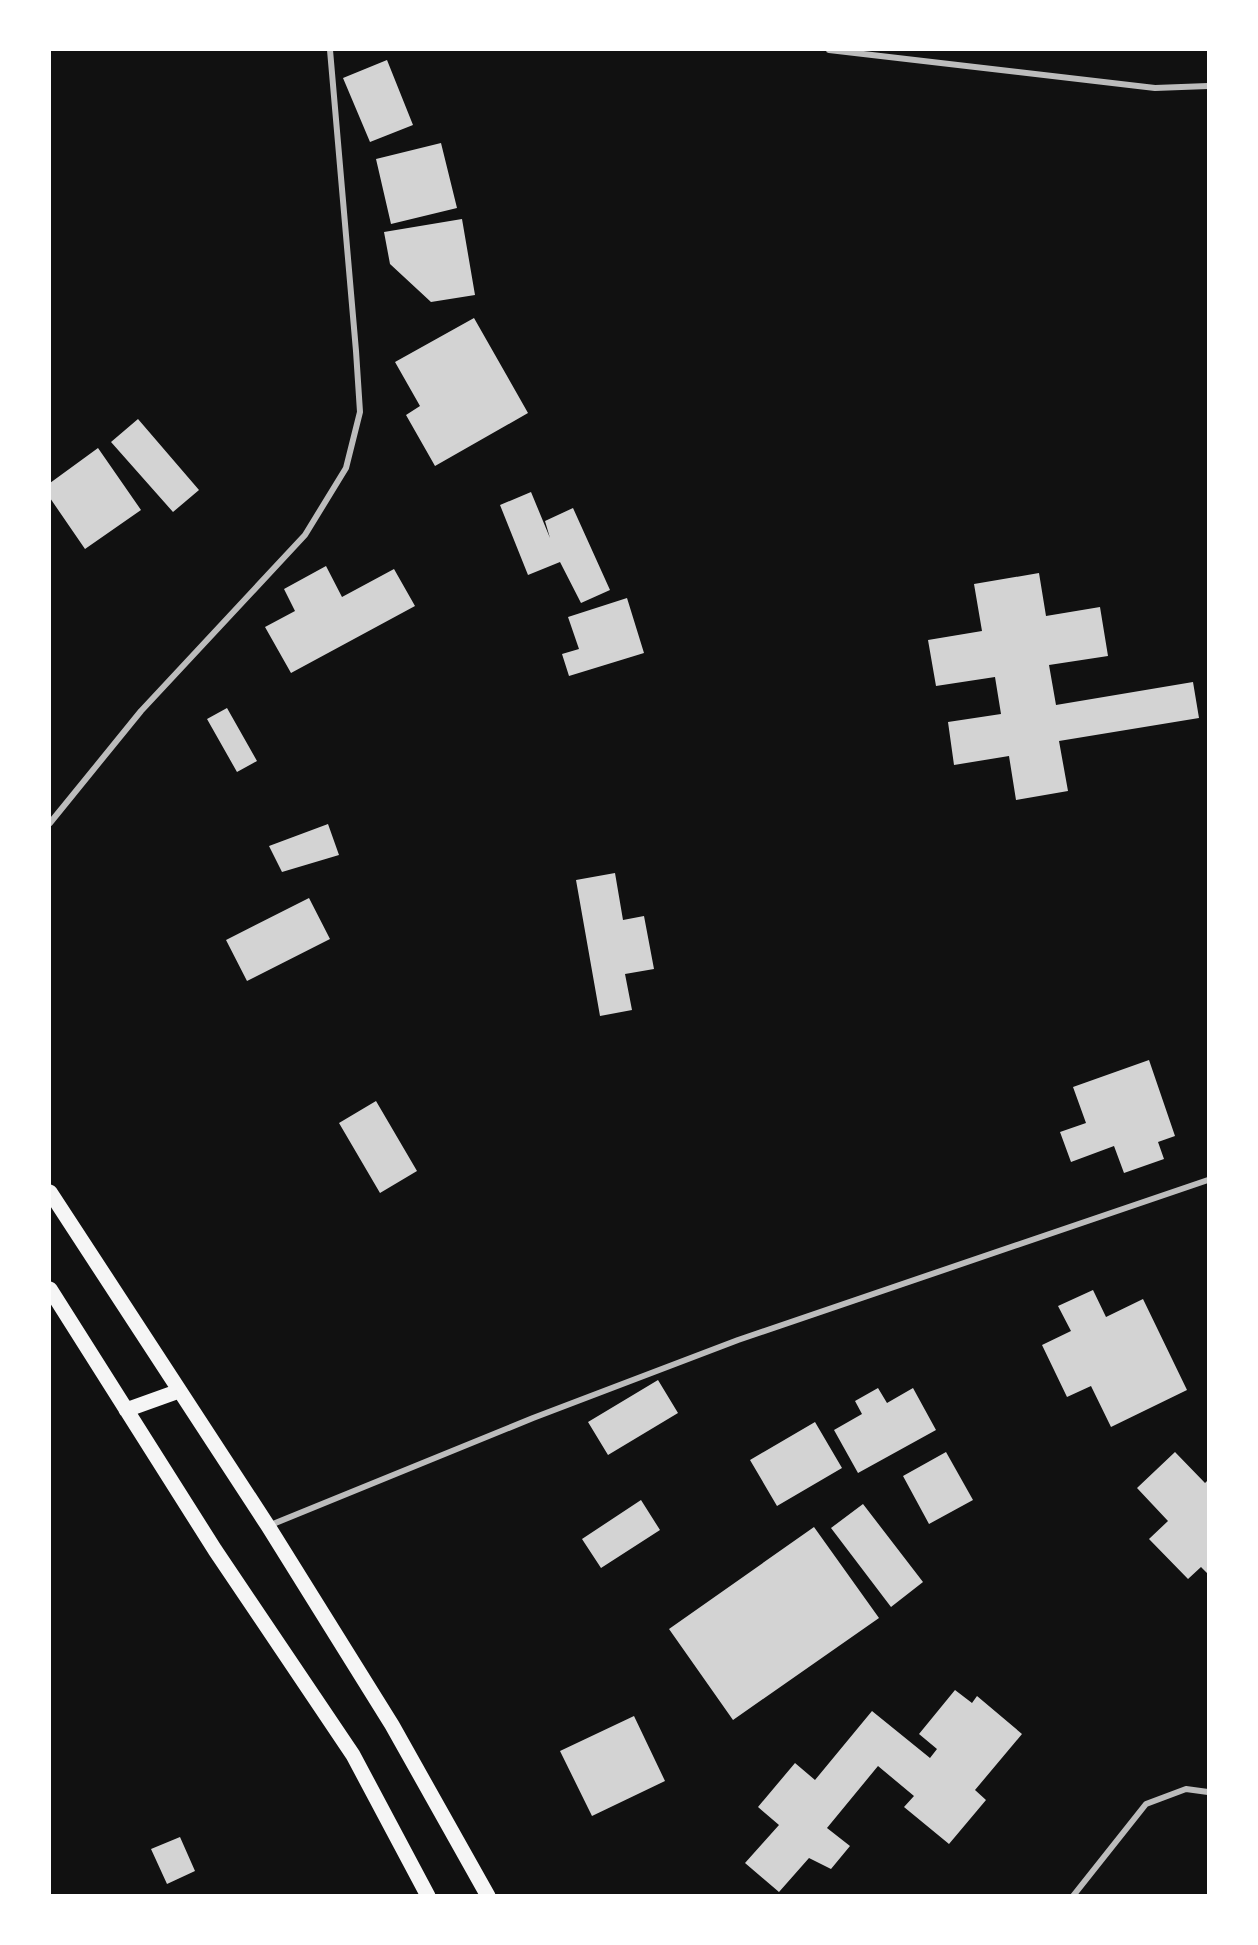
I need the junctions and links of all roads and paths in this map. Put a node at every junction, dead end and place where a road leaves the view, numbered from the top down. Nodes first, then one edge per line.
1 (330, 50) edge
2 (829, 50) edge
3 (1209, 86) edge
4 (50, 823) edge
5 (1209, 1180) edge
6 (50, 1192) edge
7 (50, 1288) edge
8 (179, 1391) junction
9 (126, 1410) junction
10 (268, 1526) junction
11 (1209, 1792) edge
12 (428, 1896) edge
13 (488, 1896) edge
14 (1073, 1896) edge

1 - 4 street
2 - 3 street
5 - 10 street
6 - 8 main road
7 - 9 main road
8 - 9 main road
8 - 10 main road
9 - 12 main road
10 - 13 main road
11 - 14 street

